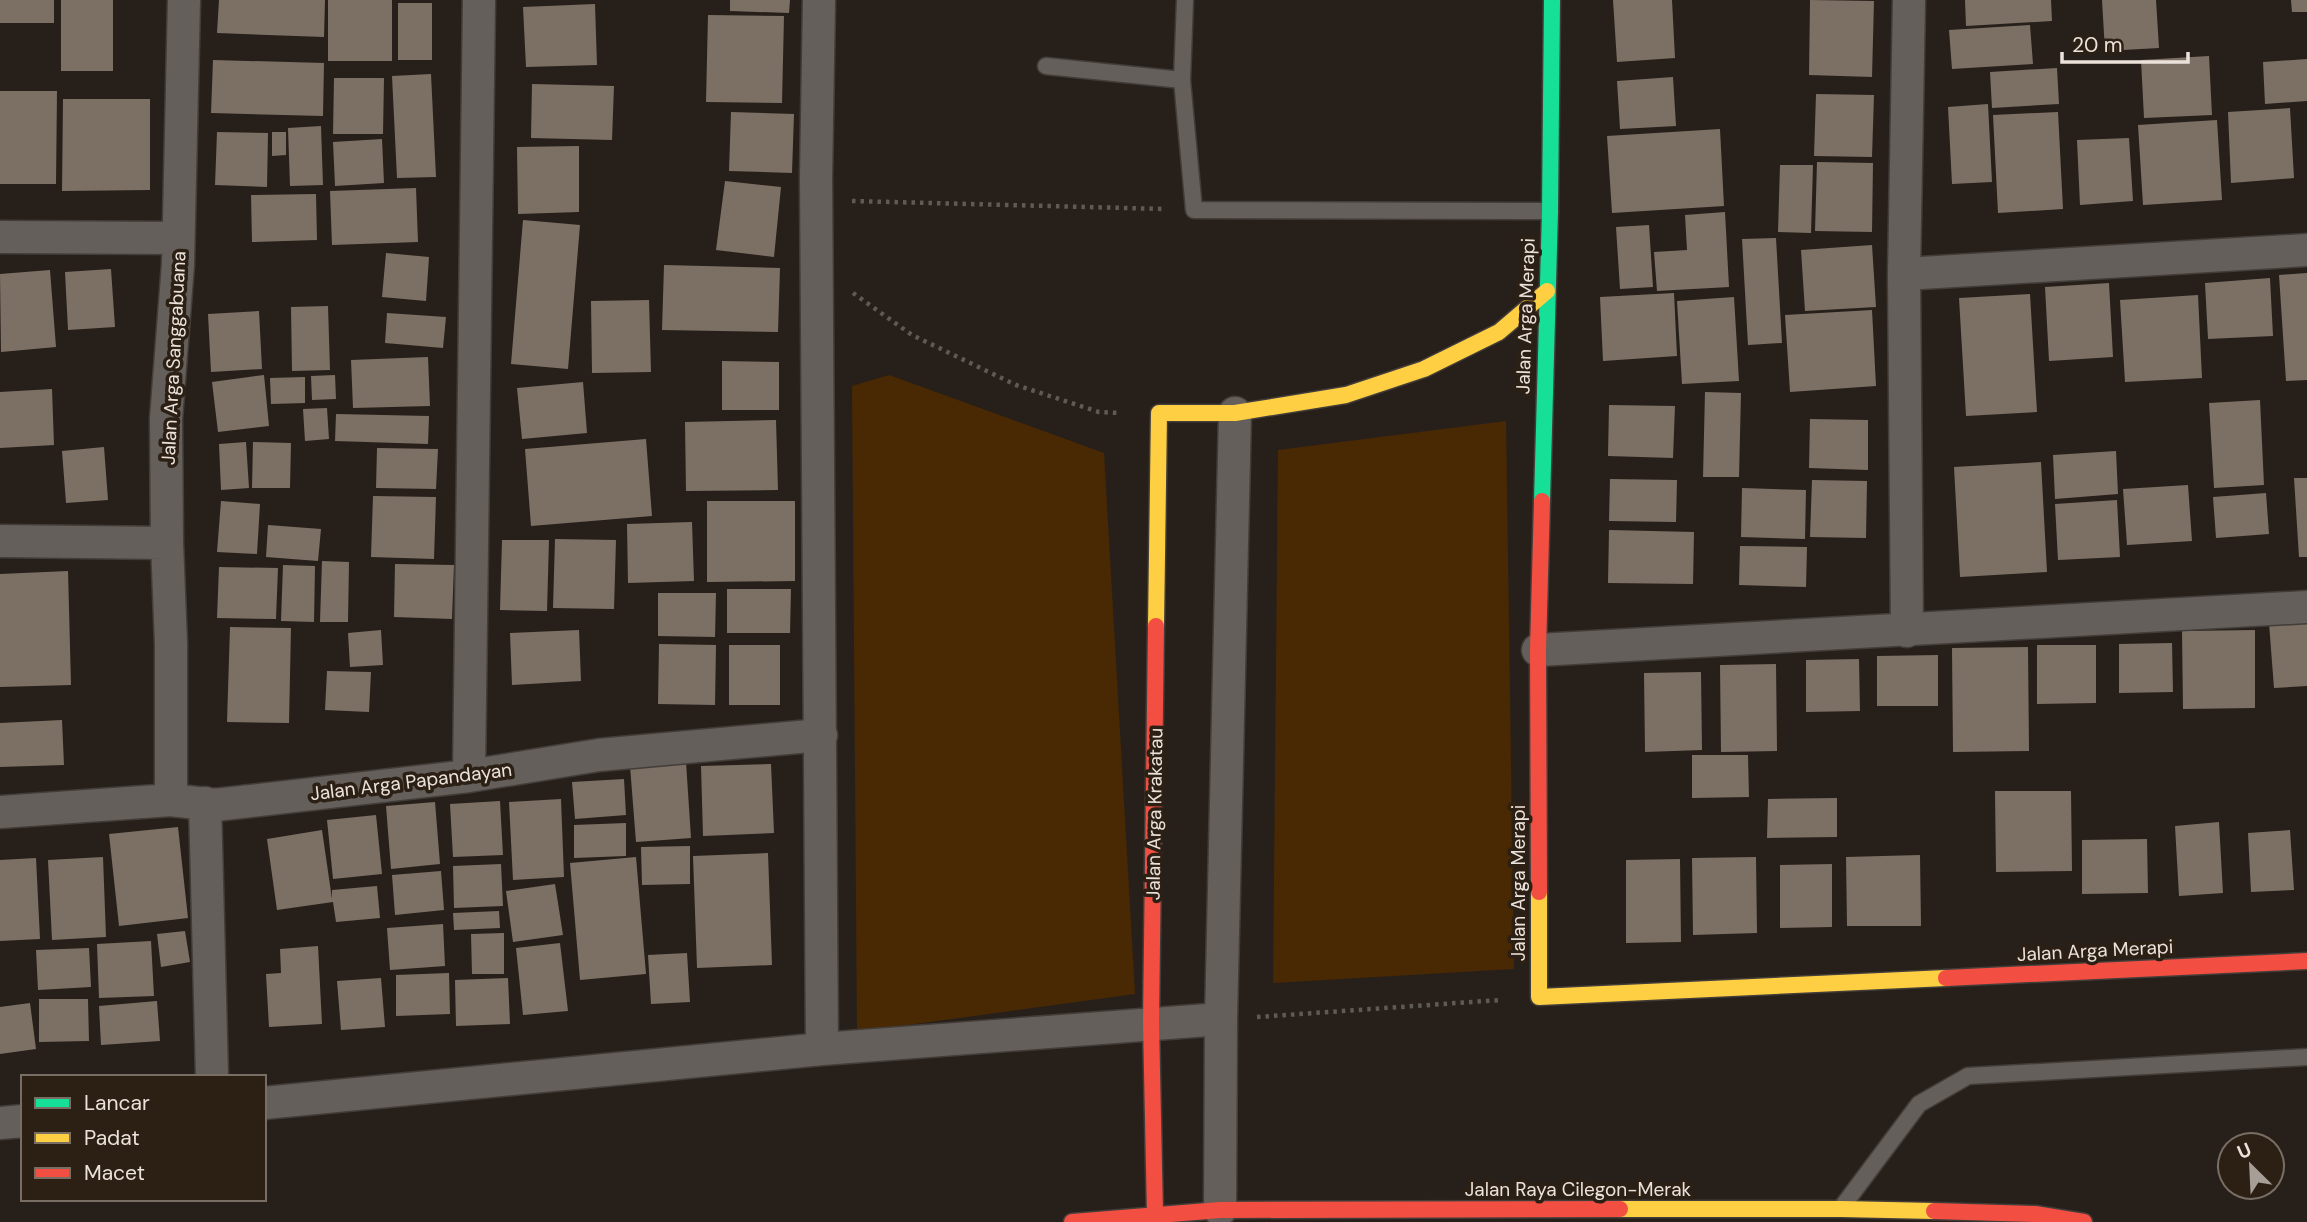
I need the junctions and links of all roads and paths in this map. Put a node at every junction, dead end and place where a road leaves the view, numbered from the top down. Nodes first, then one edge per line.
1 (184, 0) edge
2 (479, 0) edge
3 (819, 0) edge
4 (1185, 0) edge
5 (1552, 0) edge
6 (1909, 0) edge
7 (1046, 66) dead end
8 (1182, 79) junction
9 (816, 201) junction
10 (1194, 210) junction
11 (1550, 211) junction
12 (0, 237) edge
13 (178, 238) junction
14 (2307, 250) edge
15 (817, 267) junction
16 (1904, 274) junction
17 (1547, 291) junction
18 (1159, 413) junction
19 (1235, 413) junction
20 (0, 541) edge
21 (167, 543) junction
22 (2307, 607) edge
23 (1908, 631) junction
24 (1538, 650) junction
25 (821, 735) junction
26 (469, 776) junction
27 (171, 800) junction
28 (205, 803) junction
29 (0, 812) edge
30 (2307, 961) edge
31 (1539, 997) junction
32 (1221, 1019) junction
33 (1151, 1023) junction
34 (822, 1049) junction
35 (2307, 1057) edge
36 (212, 1075) edge
37 (266, 1103) edge
38 (21, 1121) edge
39 (0, 1123) edge
40 (1841, 1209) junction
41 (1220, 1210) junction
42 (1155, 1214) junction
43 (2036, 1218) edge
44 (1072, 1222) edge
45 (2084, 1222) edge

1 - 13 street, Jalan Arga Sanggabuana
2 - 26 street
3 - 9 street
4 - 8 lane
5 - 11 main road, Jalan Arga Merapi
6 - 16 street
7 - 8 lane
8 - 10 lane
9 - 10 path
9 - 15 street
10 - 11 lane
11 - 17 main road, Jalan Arga Merapi
12 - 13 street
13 - 21 street, Jalan Arga Sanggabuana
14 - 16 street
15 - 18 path
15 - 25 street
16 - 23 street
17 - 19 main road
17 - 24 main road, Jalan Arga Merapi
18 - 19 main road
18 - 33 main road, Jalan Arga Krakatau
19 - 32 street
20 - 21 street
21 - 27 street, Jalan Arga Sanggabuana
22 - 23 street
23 - 24 street
24 - 31 main road, Jalan Arga Merapi
25 - 26 street, Jalan Arga Papandayan
25 - 34 street
26 - 28 street, Jalan Arga Papandayan
27 - 28 street, Jalan Arga Papandayan
27 - 29 street, Jalan Arga Papandayan
28 - 36 street
30 - 31 main road, Jalan Arga Merapi
31 - 32 path
32 - 33 street
32 - 41 street
33 - 34 street
33 - 42 main road, Jalan Arga Krakatau
34 - 37 street
35 - 40 lane
38 - 39 street
40 - 41 main road, Jalan Raya Cilegon-Merak
40 - 43 main road, Jalan Raya Cilegon-Merak
41 - 42 main road, Jalan Raya Cilegon-Merak
42 - 44 main road, Jalan Raya Cilegon-Merak
43 - 45 main road, Jalan Raya Cilegon-Merak

